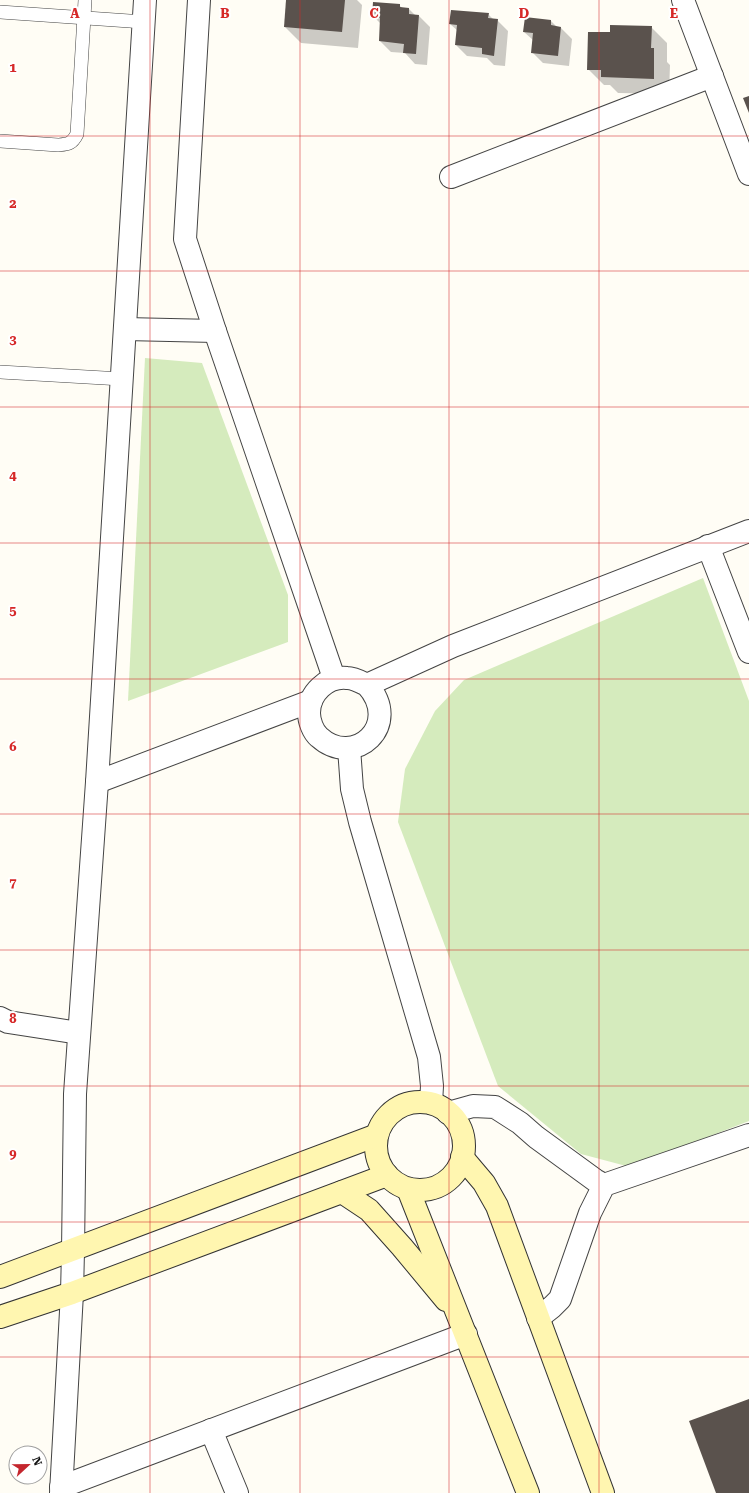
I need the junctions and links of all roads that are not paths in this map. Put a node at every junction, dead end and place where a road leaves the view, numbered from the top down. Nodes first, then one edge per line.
1 (85, 0) edge
2 (145, 0) edge
3 (199, 0) edge
4 (683, 0) edge
5 (0, 12) edge
6 (84, 18) junction
7 (144, 22) junction
8 (712, 76) junction
9 (0, 141) edge
10 (749, 174) edge
11 (451, 177) dead end
12 (125, 329) junction
13 (215, 331) junction
14 (0, 372) edge
15 (122, 379) junction
16 (749, 530) edge
17 (708, 546) junction
18 (749, 652) edge
19 (334, 678) junction
20 (367, 685) junction
21 (311, 701) junction
22 (349, 748) junction
23 (97, 782) junction
24 (0, 1018) edge
25 (79, 1034) junction
26 (440, 1108) junction
27 (749, 1134) edge
28 (377, 1135) junction
29 (462, 1157) junction
30 (387, 1175) junction
31 (604, 1185) junction
32 (408, 1189) junction
33 (342, 1192) junction
34 (73, 1251) junction
35 (0, 1277) edge
36 (72, 1293) junction
37 (0, 1317) edge
38 (538, 1318) junction
39 (462, 1325) junction
40 (211, 1430) junction
41 (61, 1490) edge
42 (237, 1493) edge
43 (528, 1493) edge
44 (603, 1493) edge

1 - 6 lane
2 - 7 street
3 - 13 street
4 - 8 street
5 - 6 lane
6 - 7 lane
6 - 9 lane
7 - 12 street
8 - 10 street
8 - 11 street
12 - 13 street
12 - 15 street
13 - 19 street
14 - 15 lane
15 - 23 street
16 - 17 street
17 - 18 street
17 - 20 street
19 - 20 street
19 - 21 street
20 - 22 street
21 - 22 street
21 - 23 street
22 - 26 street
23 - 25 street
24 - 25 street
25 - 34 street
26 - 28 main road
26 - 29 main road
26 - 31 street
27 - 31 street
28 - 30 main road
28 - 34 main road
29 - 32 main road
29 - 38 main road
30 - 32 main road
30 - 33 main road
31 - 38 street
32 - 39 main road
33 - 36 main road
33 - 39 main road
34 - 35 main road
34 - 36 street
36 - 37 main road
36 - 41 street
38 - 44 main road
39 - 40 street
39 - 43 main road
40 - 41 street
40 - 42 street

